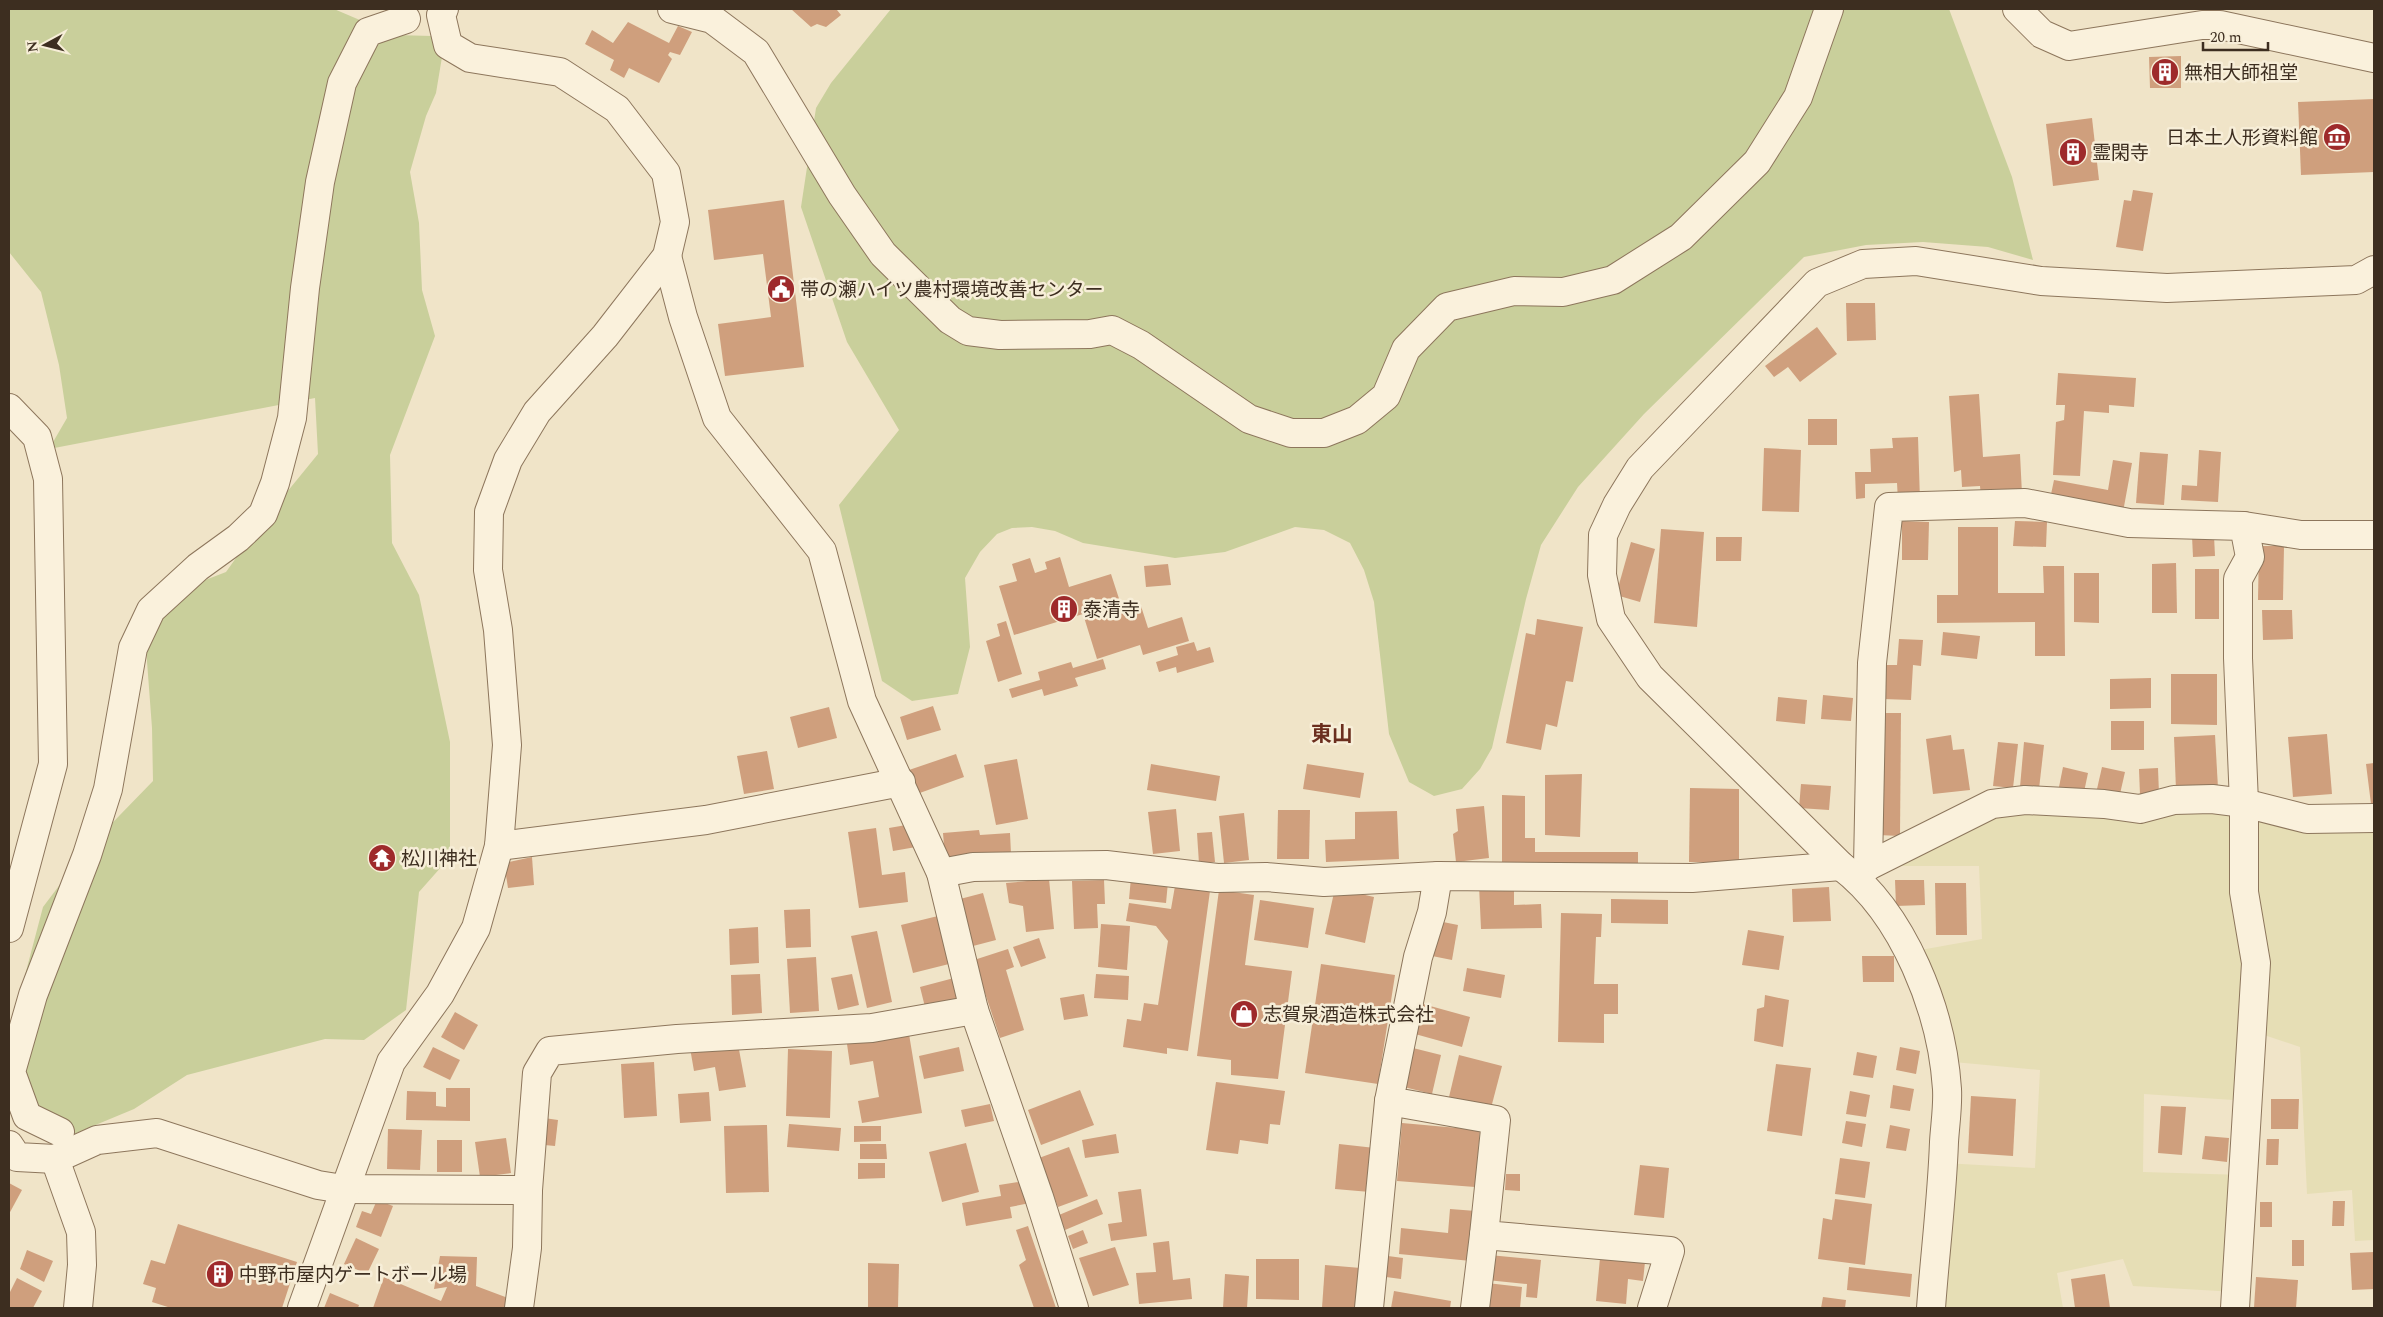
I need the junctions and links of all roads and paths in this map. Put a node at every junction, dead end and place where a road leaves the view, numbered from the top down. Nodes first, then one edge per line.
1 (672, 9) edge
2 (1829, 9) edge
3 (2017, 9) edge
4 (442, 12) edge
5 (402, 14) edge
6 (2374, 58) edge
7 (667, 256) junction
8 (2374, 270) edge
9 (9, 408) edge
10 (2244, 526) junction
11 (2374, 535) edge
12 (901, 782) junction
13 (2244, 803) junction
14 (2374, 818) edge
15 (499, 846) junction
16 (1855, 870) junction
17 (941, 872) junction
18 (1438, 876) junction
19 (9, 928) edge
20 (974, 1010) junction
21 (1389, 1101) junction
22 (60, 1132) dead end
23 (9, 1145) edge
24 (55, 1159) junction
25 (344, 1189) junction
26 (528, 1190) junction
27 (1484, 1235) junction
28 (78, 1308) edge
29 (302, 1308) edge
30 (519, 1308) edge
31 (1074, 1308) edge
32 (1369, 1308) edge
33 (1475, 1308) edge
34 (1652, 1308) edge
35 (1931, 1308) edge
36 (2235, 1308) edge

1 - 2 street
3 - 6 street
4 - 5 street
4 - 7 street
5 - 22 street
7 - 12 street
7 - 15 street
8 - 16 street
9 - 19 street
10 - 11 street
10 - 13 street
10 - 16 street
12 - 15 street
12 - 17 street
13 - 14 street
13 - 16 street
13 - 36 street
15 - 25 street
16 - 18 street
16 - 35 street
17 - 18 street
17 - 20 street
18 - 21 street
20 - 26 street
20 - 31 street
21 - 27 street
21 - 32 street
23 - 24 street
24 - 25 street
24 - 28 street
25 - 26 street
25 - 29 street
26 - 30 street
27 - 33 street
27 - 34 street

